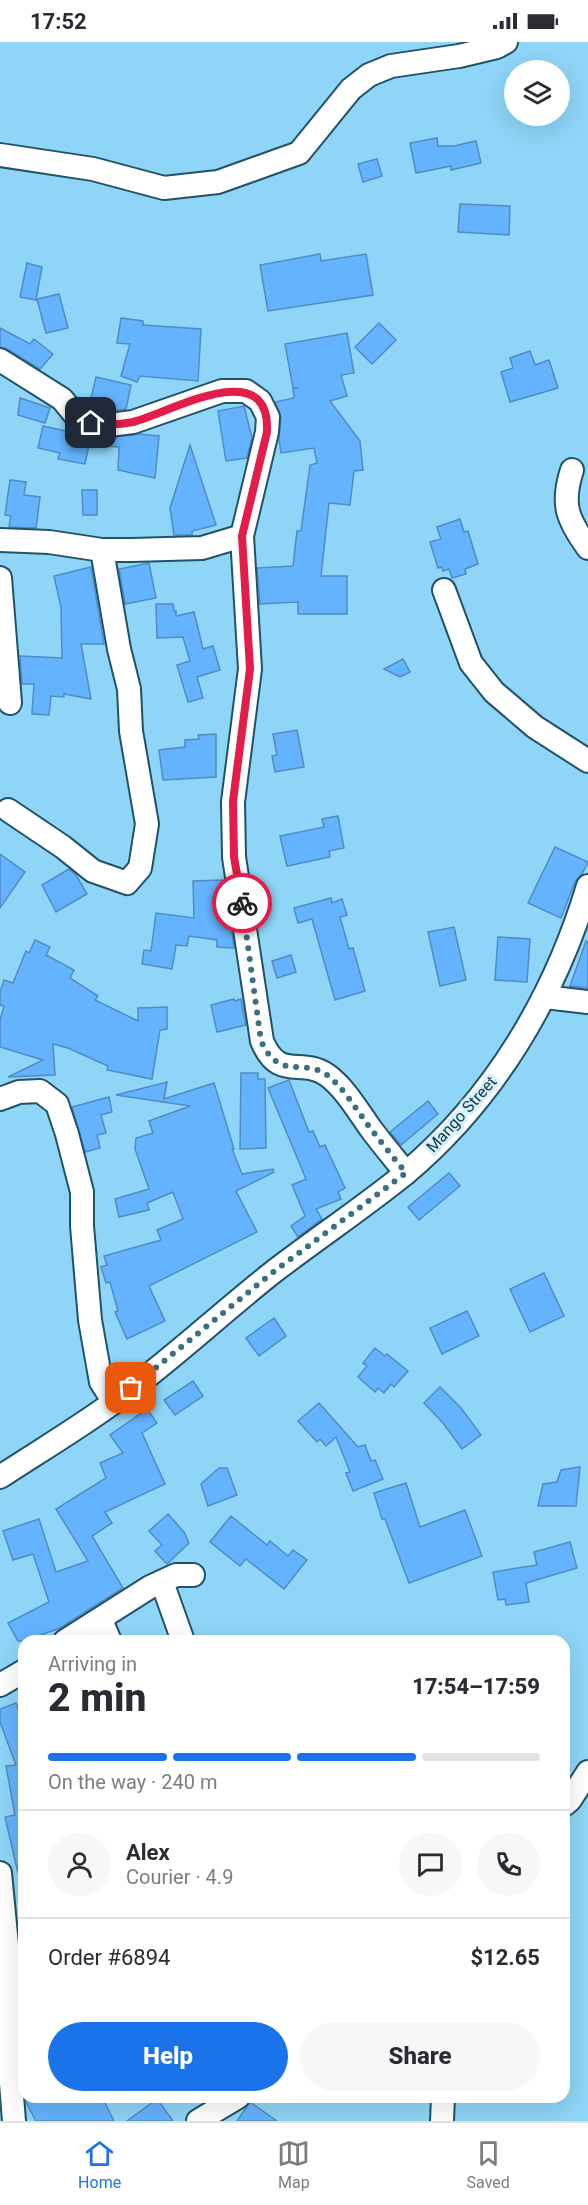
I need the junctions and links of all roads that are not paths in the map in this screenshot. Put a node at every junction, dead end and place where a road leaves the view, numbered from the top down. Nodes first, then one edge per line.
1 (506, 42) edge
2 (0, 155) edge
3 (0, 360) edge
4 (573, 470) dead end
5 (242, 536) junction
6 (0, 540) edge
7 (588, 548) edge
8 (102, 550) junction
9 (0, 578) edge
10 (444, 590) dead end
11 (10, 703) dead end
12 (588, 761) edge
13 (8, 810) dead end
14 (588, 886) edge
15 (545, 997) junction
16 (588, 1002) edge
17 (0, 1099) edge
18 (406, 1173) junction
19 (114, 1402) junction
20 (0, 1477) edge
21 (193, 1575) dead end
22 (162, 1582) junction
23 (101, 1620) junction
24 (75, 1635) edge
25 (107, 1635) edge
26 (181, 1635) edge
27 (18, 1674) edge
28 (0, 1685) edge
29 (588, 1772) edge
30 (570, 1800) edge
31 (0, 1873) edge
32 (228, 2103) edge
33 (443, 2103) edge
34 (14, 2121) edge
35 (198, 2121) edge
36 (442, 2121) edge

1 - 2 street
3 - 5 street
4 - 7 street
5 - 8 street
5 - 18 street
6 - 8 street
8 - 13 street
9 - 11 street
10 - 12 street
14 - 15 street, Mango Street
15 - 16 street
15 - 18 street, Mango Street
17 - 19 street
18 - 19 street, Mango Street
19 - 20 street, Mango Street
21 - 22 street
22 - 23 street
22 - 26 street
23 - 24 street
23 - 25 street
27 - 28 street
29 - 30 street
31 - 34 street
32 - 35 street
33 - 36 street

